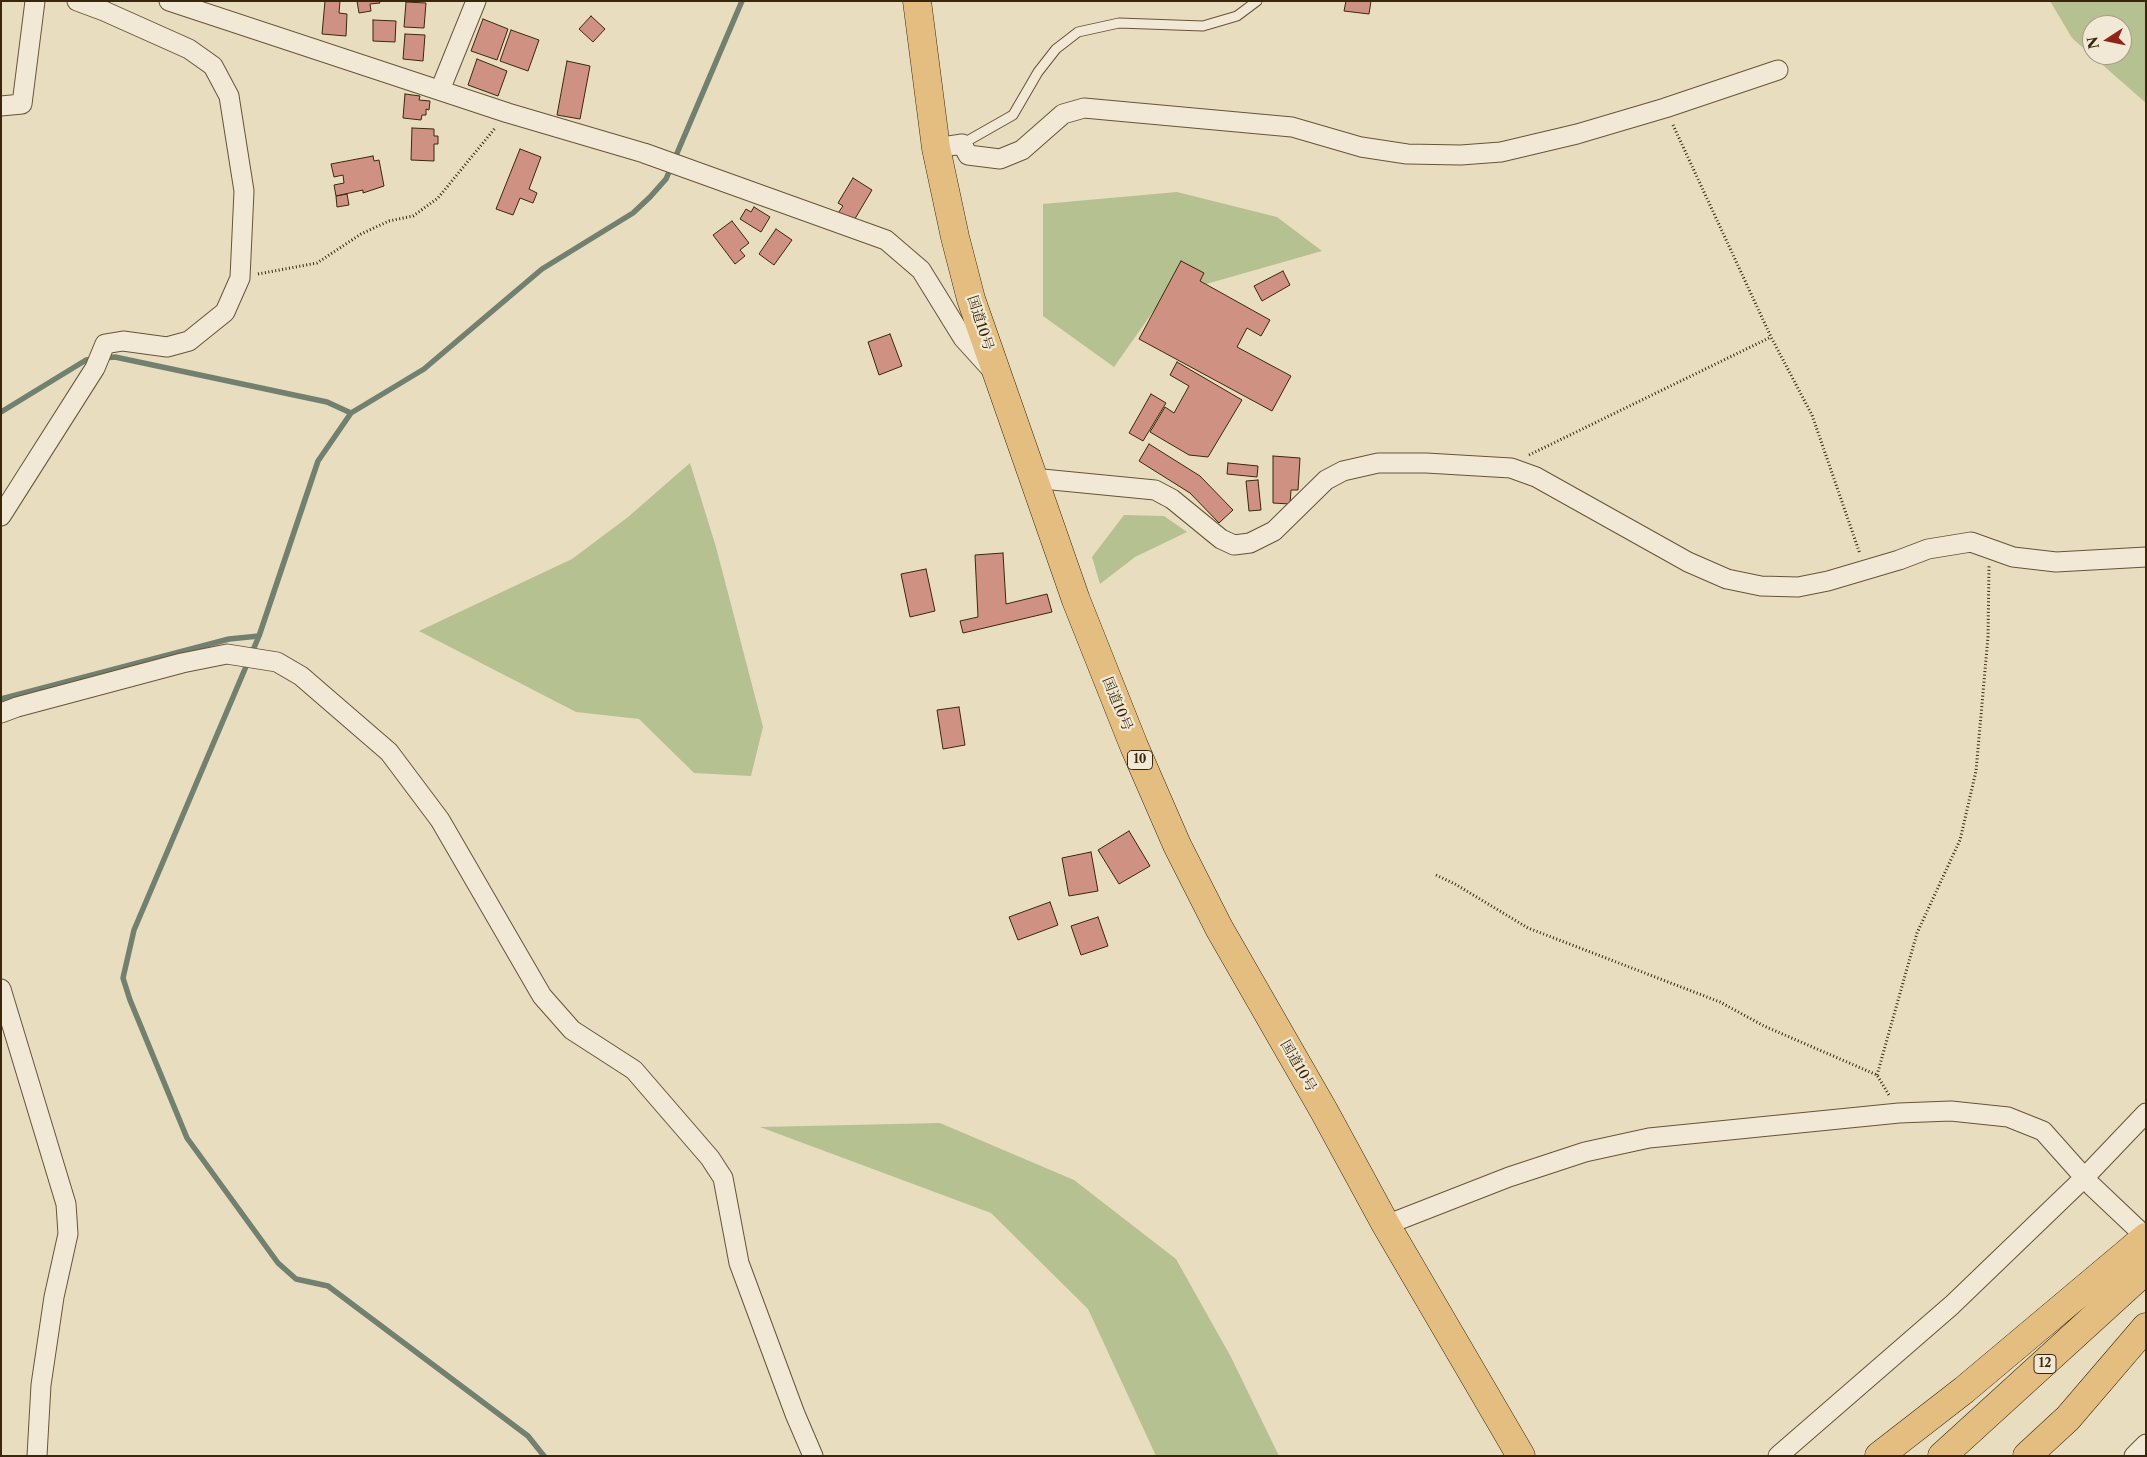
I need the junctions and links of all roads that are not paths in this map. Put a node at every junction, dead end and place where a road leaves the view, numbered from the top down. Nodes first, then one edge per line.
1 (35, 1) edge
2 (77, 1) edge
3 (169, 1) edge
4 (476, 1) edge
5 (916, 1) edge
6 (1257, 1) edge
7 (1778, 70) dead end
8 (440, 90) junction
9 (1, 106) edge
10 (949, 146) junction
11 (996, 374) junction
12 (1032, 478) junction
13 (1, 516) edge
14 (2146, 557) edge
15 (1, 713) edge
16 (1, 989) edge
17 (2146, 1114) edge
18 (2088, 1182) junction
19 (1386, 1225) junction
20 (2146, 1237) edge
21 (2146, 1270) edge
22 (2146, 1327) edge
23 (2146, 1444) edge
24 (37, 1456) edge
25 (814, 1456) edge
26 (1521, 1456) edge
27 (1778, 1456) edge
28 (1879, 1456) edge
29 (1942, 1456) edge
30 (2027, 1456) edge
31 (2134, 1456) edge

1 - 9 street
2 - 13 street
3 - 8 street
4 - 8 street
5 - 10 highway, 国道10号 / 10
6 - 10 lane
7 - 10 street
8 - 11 street
10 - 11 highway, 国道10号 / 10
11 - 12 highway, 国道10号 / 10
12 - 14 street
12 - 19 highway, 国道10号 / 10
15 - 25 street
16 - 24 street
17 - 18 street
18 - 19 street
18 - 20 street
18 - 27 street
19 - 26 highway, 国道10号 / 10
20 - 28 highway
21 - 29 highway, 12
22 - 30 highway
23 - 31 street

